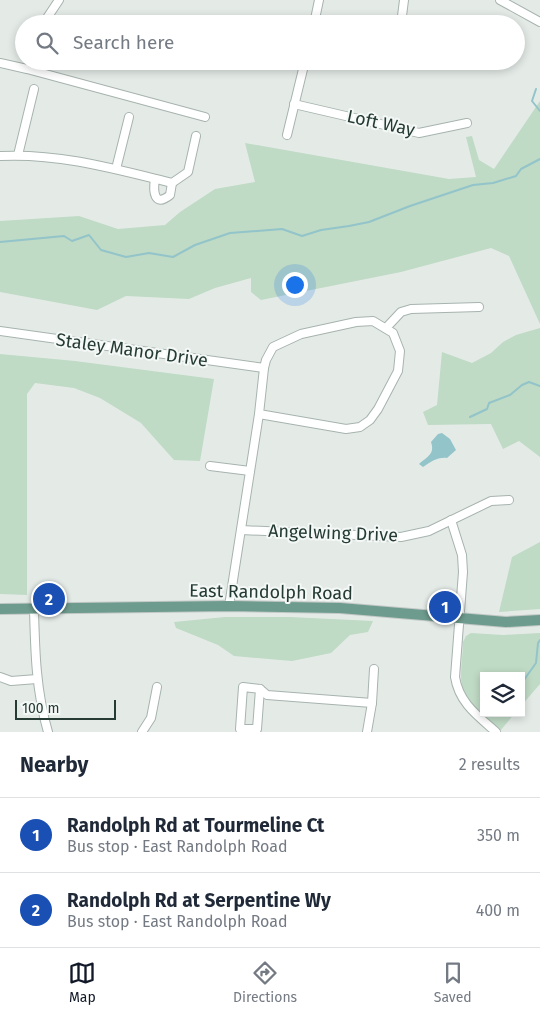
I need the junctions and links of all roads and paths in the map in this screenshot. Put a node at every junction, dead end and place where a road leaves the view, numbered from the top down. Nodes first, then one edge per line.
1 (59, 0) edge
2 (319, 0) edge
3 (404, 0) edge
4 (500, 0) edge
5 (48, 15) edge
6 (316, 15) edge
7 (402, 15) edge
8 (540, 22) edge
9 (0, 63) edge
10 (15, 64) edge
11 (45, 70) edge
12 (302, 70) edge
13 (34, 89) dead end
14 (294, 104) junction
15 (129, 117) dead end
16 (205, 117) dead end
17 (467, 123) dead end
18 (287, 135) dead end
19 (196, 136) dead end
20 (18, 155) junction
21 (0, 156) edge
22 (116, 169) junction
23 (155, 179) junction
24 (172, 183) junction
25 (478, 307) dead end
26 (386, 328) junction
27 (0, 331) edge
28 (264, 368) junction
29 (259, 414) junction
30 (210, 466) dead end
31 (250, 471) junction
32 (508, 500) dead end
33 (451, 520) junction
34 (241, 530) junction
35 (229, 606) junction
36 (0, 609) edge
37 (34, 609) junction
38 (460, 618) junction
39 (540, 620) edge
40 (374, 669) dead end
41 (0, 677) edge
42 (37, 679) junction
43 (157, 687) dead end
44 (260, 689) junction
45 (372, 704) junction
46 (48, 732) edge
47 (142, 732) edge
48 (367, 732) edge
49 (496, 732) edge

1 - 5 street
2 - 6 street
3 - 7 street
4 - 8 street
9 - 10 street
11 - 16 street
12 - 14 street
13 - 20 street
14 - 17 street, Loft Way
14 - 18 street
15 - 22 street
19 - 24 street
20 - 21 street
20 - 22 street
22 - 23 street
23 - 24 street
23 - 24 street
25 - 26 street
26 - 28 street
26 - 29 street
27 - 28 street, Staley Manor Drive
28 - 29 street
29 - 31 street
30 - 31 street
31 - 34 street
32 - 33 street, Angelwing Drive
33 - 34 street, Angelwing Drive
33 - 38 street
34 - 35 street
35 - 37 main road, East Randolph Road
35 - 38 main road, East Randolph Road
36 - 37 main road, East Randolph Road
37 - 42 street
38 - 39 main road, East Randolph Road
38 - 49 street
40 - 45 street
41 - 42 street
42 - 46 street
43 - 47 street
44 - 44 street
44 - 45 street
45 - 48 street

